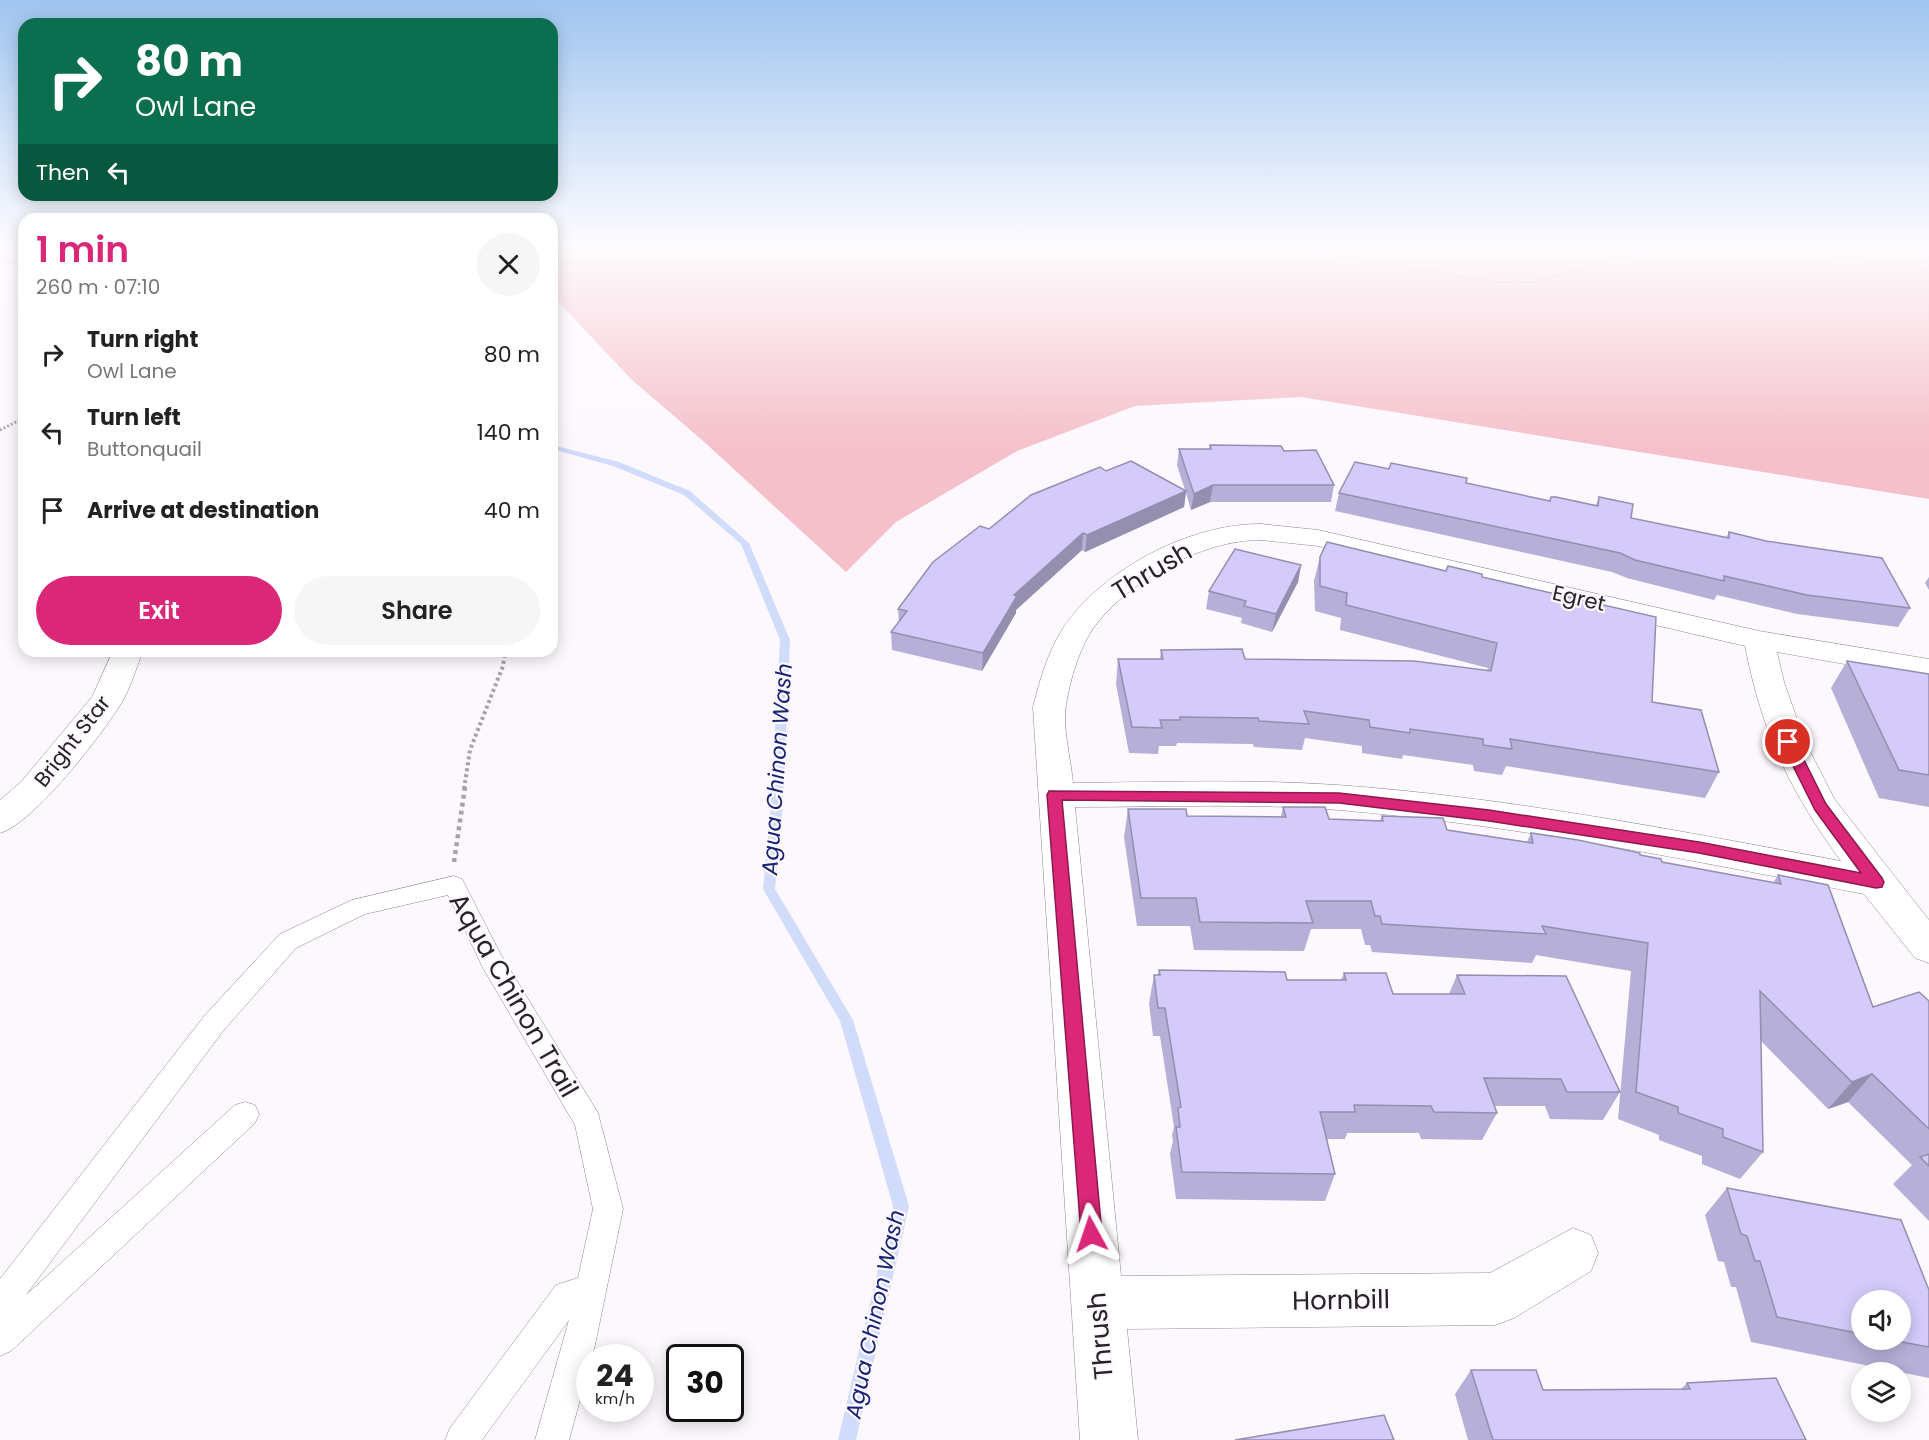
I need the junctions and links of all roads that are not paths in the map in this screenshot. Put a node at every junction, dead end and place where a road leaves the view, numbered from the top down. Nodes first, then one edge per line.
1 (1229, 534) joint
2 (1759, 640) junction
3 (125, 657) edge
4 (1929, 669) edge
5 (1055, 795) junction
6 (0, 820) edge
7 (1876, 882) junction
8 (1929, 947) edge
9 (245, 1114) dead end
10 (1573, 1253) dead end
11 (591, 1290) junction
12 (1097, 1303) junction
13 (0, 1304) edge
14 (0, 1340) edge
15 (462, 1440) edge
16 (552, 1440) edge
17 (1109, 1440) edge

1 - 2 street, Egret
1 - 5 street, Thrush
2 - 4 street, Egret
2 - 7 street
3 - 6 street, Bright Star
5 - 7 street
5 - 12 street, Thrush
7 - 8 street
9 - 14 lane
10 - 12 street, Hornbill
11 - 13 lane, Aqua Chinon Trail
11 - 15 lane
11 - 16 lane, Aqua Chinon Trail
12 - 17 street, Thrush

